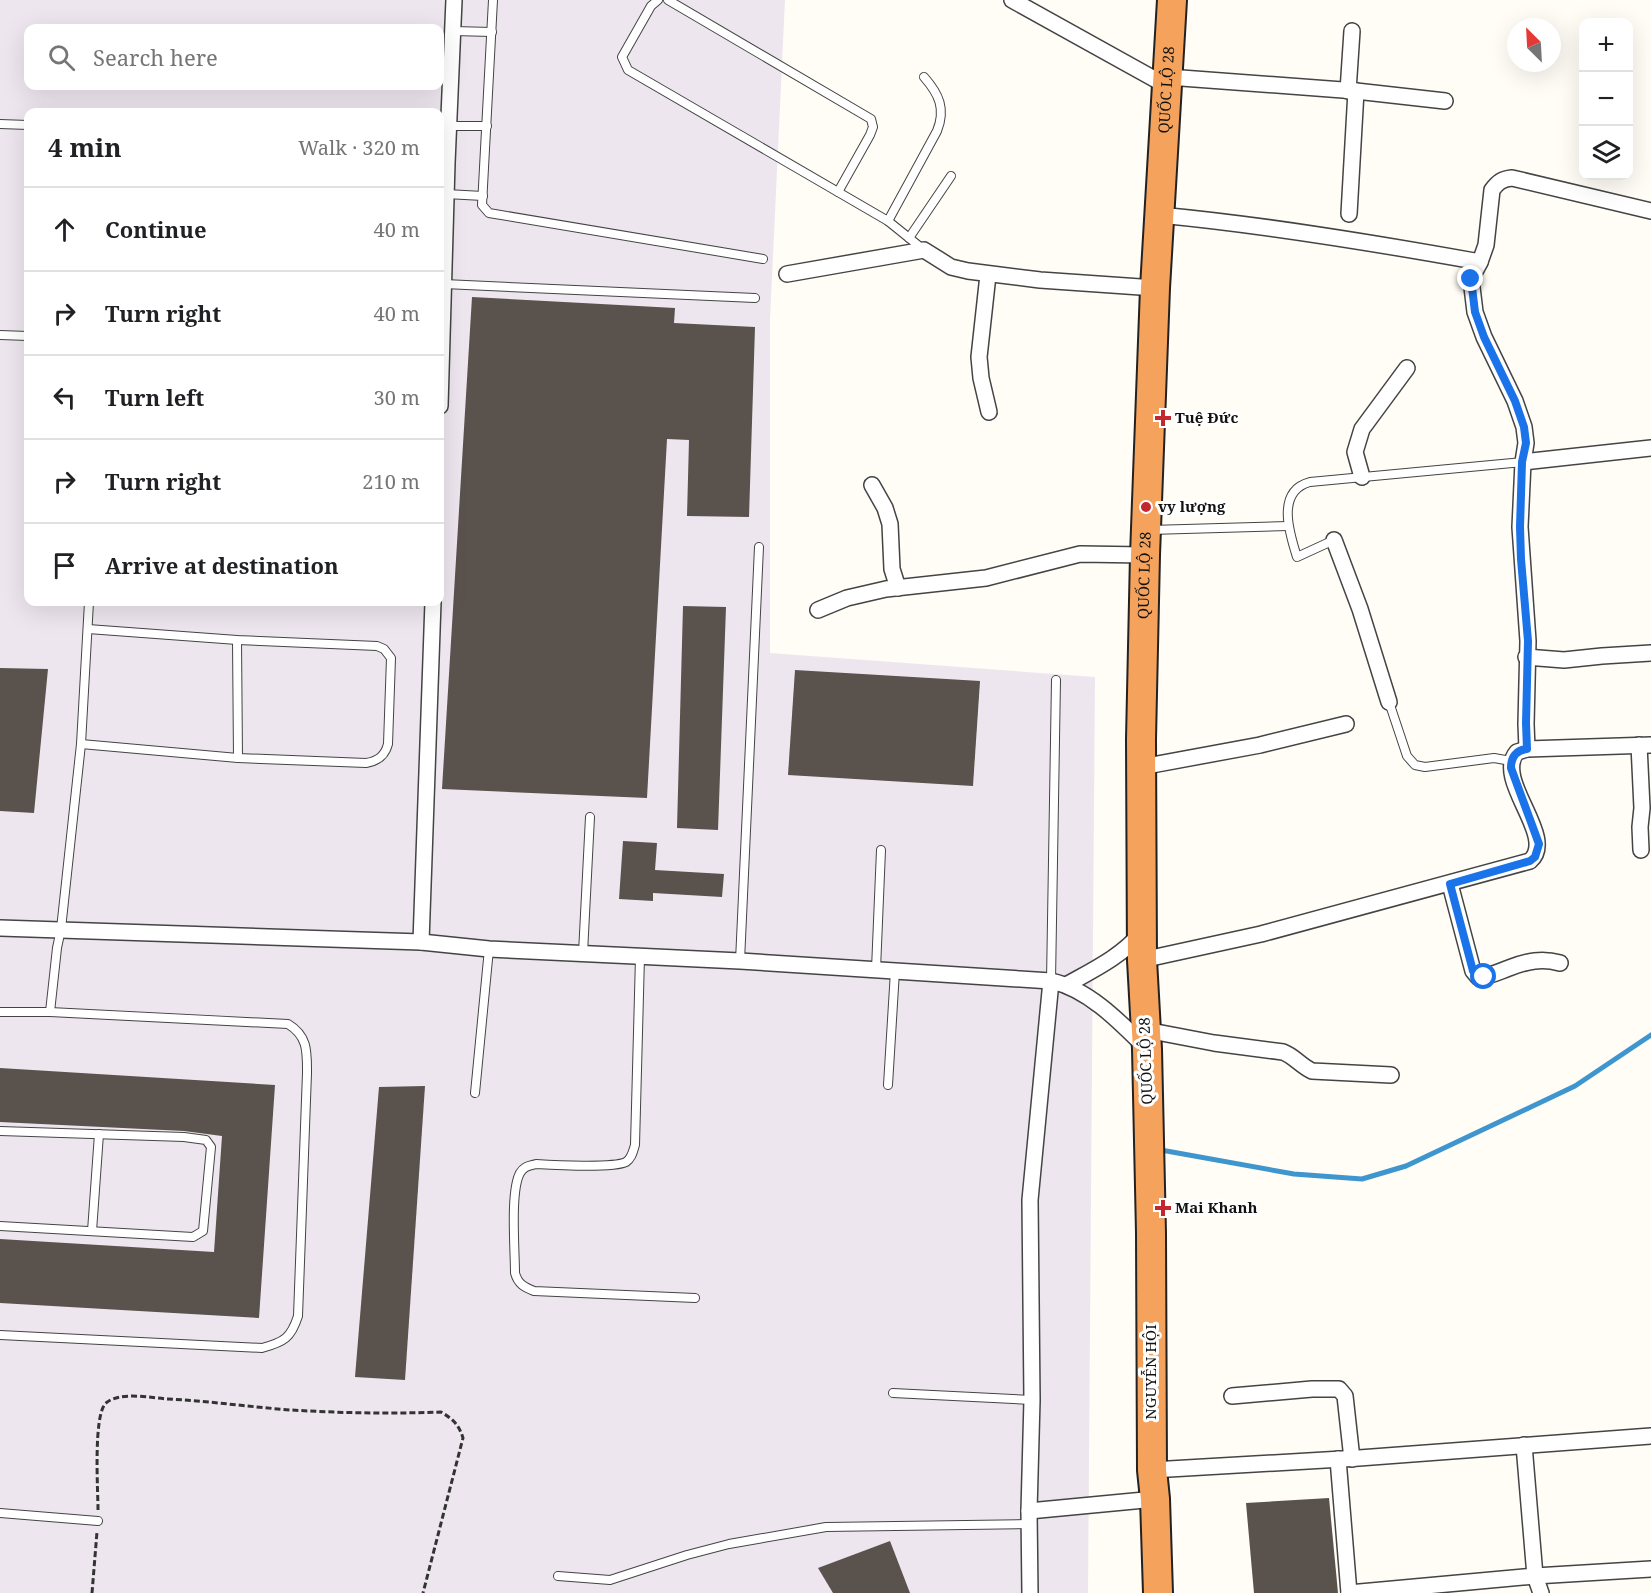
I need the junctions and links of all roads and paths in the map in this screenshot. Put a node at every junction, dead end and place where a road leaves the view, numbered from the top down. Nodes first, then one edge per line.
1 (454, 0) edge
2 (494, 0) edge
3 (658, 0) edge
4 (668, 0) edge
5 (1012, 0) edge
6 (1172, 0) edge
7 (453, 31) junction
8 (1352, 31) dead end
9 (492, 32) junction
10 (924, 77) dead end
11 (1167, 81) junction
12 (1352, 91) junction
13 (1445, 101) dead end
14 (0, 124) edge
15 (24, 125) edge
16 (448, 126) junction
17 (486, 126) junction
18 (444, 156) edge
19 (444, 173) edge
20 (951, 176) dead end
21 (838, 192) junction
22 (446, 194) junction
23 (483, 196) junction
24 (1651, 211) edge
25 (1349, 214) dead end
26 (1159, 215) junction
27 (888, 220) junction
28 (909, 238) junction
29 (924, 250) junction
30 (763, 259) dead end
31 (1480, 262) junction
32 (787, 274) dead end
33 (988, 275) junction
34 (444, 284) joint
35 (1155, 288) junction
36 (755, 298) dead end
37 (0, 335) edge
38 (24, 336) edge
39 (1407, 368) dead end
40 (989, 412) dead end
41 (1651, 448) edge
42 (1522, 462) junction
43 (1362, 477) junction
44 (872, 485) dead end
45 (1288, 526) junction
46 (1334, 540) joint
47 (1145, 542) junction
48 (759, 547) dead end
49 (898, 588) junction
50 (89, 606) edge
51 (433, 606) edge
52 (818, 610) dead end
53 (88, 629) junction
54 (237, 640) junction
55 (1651, 653) edge
56 (1526, 657) junction
57 (1056, 680) dead end
58 (1389, 702) joint
59 (1346, 724) dead end
60 (81, 744) junction
61 (1645, 745) edge
62 (1527, 749) junction
63 (238, 758) junction
64 (1511, 761) junction
65 (1141, 767) junction
66 (590, 817) dead end
67 (881, 850) dead end
68 (1641, 850) dead end
69 (1450, 884) junction
70 (0, 928) edge
71 (61, 929) junction
72 (1144, 930) junction
73 (421, 942) junction
74 (489, 949) junction
75 (583, 953) junction
76 (640, 957) junction
77 (1142, 960) junction
78 (740, 961) junction
79 (1560, 963) dead end
80 (876, 969) junction
81 (895, 971) junction
82 (1051, 981) junction
83 (1068, 984) junction
84 (0, 1012) edge
85 (50, 1012) junction
86 (1146, 1040) junction
87 (1391, 1075) dead end
88 (888, 1085) dead end
89 (475, 1093) dead end
90 (0, 1131) edge
91 (99, 1134) junction
92 (1149, 1151) joint
93 (0, 1226) edge
94 (92, 1231) junction
95 (695, 1299) dead end
96 (0, 1335) edge
97 (893, 1393) dead end
98 (1232, 1396) dead end
99 (1032, 1400) junction
100 (1651, 1436) edge
101 (1524, 1445) junction
102 (1345, 1459) junction
103 (1152, 1470) junction
104 (1155, 1499) junction
105 (0, 1514) edge
106 (1030, 1517) junction
107 (98, 1521) junction
108 (1651, 1569) edge
109 (558, 1576) dead end
110 (1535, 1576) junction
111 (92, 1593) edge
112 (423, 1593) edge
113 (1030, 1593) edge
114 (1158, 1593) edge
115 (1349, 1593) edge
116 (1541, 1593) edge

1 - 7 street
2 - 9 lane
3 - 21 lane
4 - 21 lane
5 - 11 street
6 - 11 highway, QUỐC LỘ 28
7 - 9 lane
7 - 16 street
8 - 12 street
9 - 17 lane
10 - 27 lane
11 - 12 street
11 - 26 highway, QUỐC LỘ 28
12 - 13 street
12 - 25 street
14 - 15 lane
16 - 17 lane
16 - 18 street
17 - 23 lane
19 - 22 street
20 - 28 lane
21 - 27 lane
22 - 23 lane
22 - 34 street
23 - 30 lane
24 - 31 street
26 - 31 street
26 - 35 highway, QUỐC LỘ 28
27 - 28 lane
28 - 29 lane
29 - 32 street
29 - 33 street
31 - 42 street
33 - 35 street
33 - 40 street
34 - 36 lane
35 - 47 highway, QUỐC LỘ 28
37 - 38 lane
39 - 43 street
41 - 42 street
42 - 43 lane
42 - 56 street
43 - 45 lane
44 - 49 street
45 - 46 lane
45 - 47 lane
46 - 58 street
47 - 49 street
47 - 65 highway, QUỐC LỘ 28
48 - 78 lane
49 - 52 street
50 - 53 lane
51 - 73 street
53 - 54 lane
53 - 60 lane
54 - 63 lane
54 - 63 lane
55 - 56 street
56 - 62 street
57 - 82 lane
58 - 64 lane
59 - 65 street
60 - 63 lane
60 - 71 lane
61 - 62 street
61 - 68 street
62 - 64 street
64 - 69 street
65 - 72 highway, QUỐC LỘ 28
66 - 75 lane
67 - 80 lane
69 - 77 street
69 - 79 street
70 - 71 street
71 - 73 street
71 - 85 lane
72 - 77 highway, QUỐC LỘ 28
72 - 83 street
73 - 74 street
74 - 75 street
74 - 89 lane
75 - 76 street
76 - 78 street
76 - 95 lane
77 - 86 highway, QUỐC LỘ 28
78 - 80 street
80 - 81 street
81 - 82 street
81 - 88 lane
82 - 83 street
82 - 99 street
83 - 86 street
84 - 85 lane
85 - 96 lane
86 - 87 street
86 - 92 highway, QUỐC LỘ 28
90 - 91 lane
91 - 94 lane
91 - 94 lane
92 - 103 highway, NGUYỄN HỘI
93 - 94 lane
97 - 99 lane
98 - 102 street
99 - 106 street
100 - 101 street
101 - 102 street
101 - 110 street
102 - 103 street
102 - 115 street
103 - 104 highway, NGUYỄN HỘI
104 - 106 street
104 - 114 highway, NGUYỄN HỘI
105 - 107 lane
106 - 109 lane
106 - 113 street
107 - 111 path
107 - 112 path
108 - 110 street
110 - 115 street
110 - 116 street

